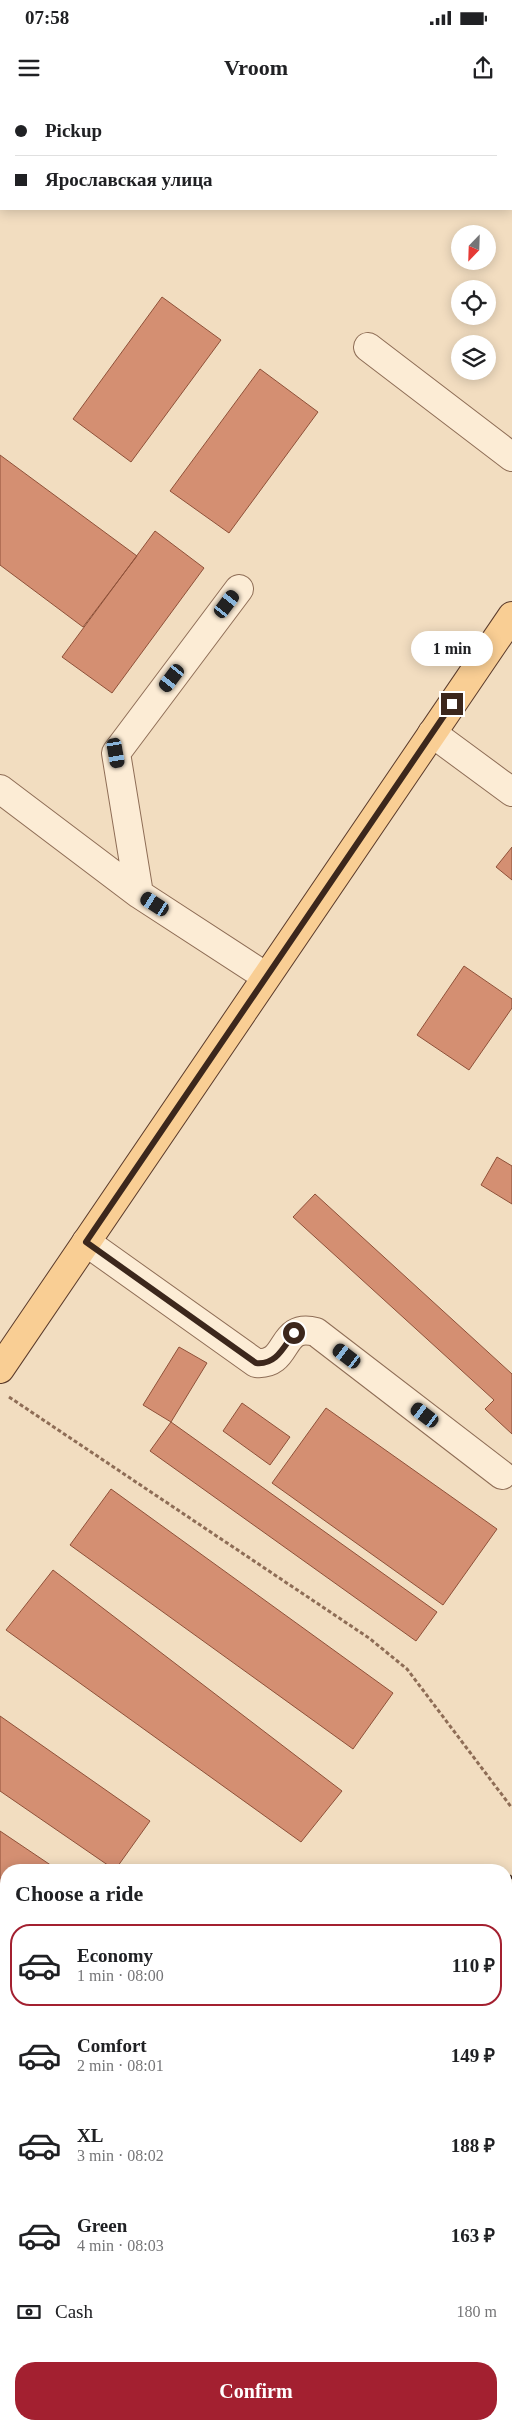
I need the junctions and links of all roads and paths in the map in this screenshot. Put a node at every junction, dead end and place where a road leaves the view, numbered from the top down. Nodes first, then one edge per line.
1 (368, 347) dead end
2 (512, 457) edge
3 (239, 589) dead end
4 (512, 616) edge
5 (432, 733) junction
6 (0, 789) edge
7 (512, 792) edge
8 (139, 894) junction
9 (265, 976) junction
10 (86, 1242) junction
11 (0, 1369) edge
12 (8, 1397) dead end
13 (502, 1475) dead end
14 (512, 1808) edge

1 - 2 street
3 - 8 street
4 - 5 main road
5 - 7 street
5 - 9 main road
6 - 8 street
8 - 9 street
9 - 10 main road
10 - 11 main road
10 - 13 street
12 - 14 path

